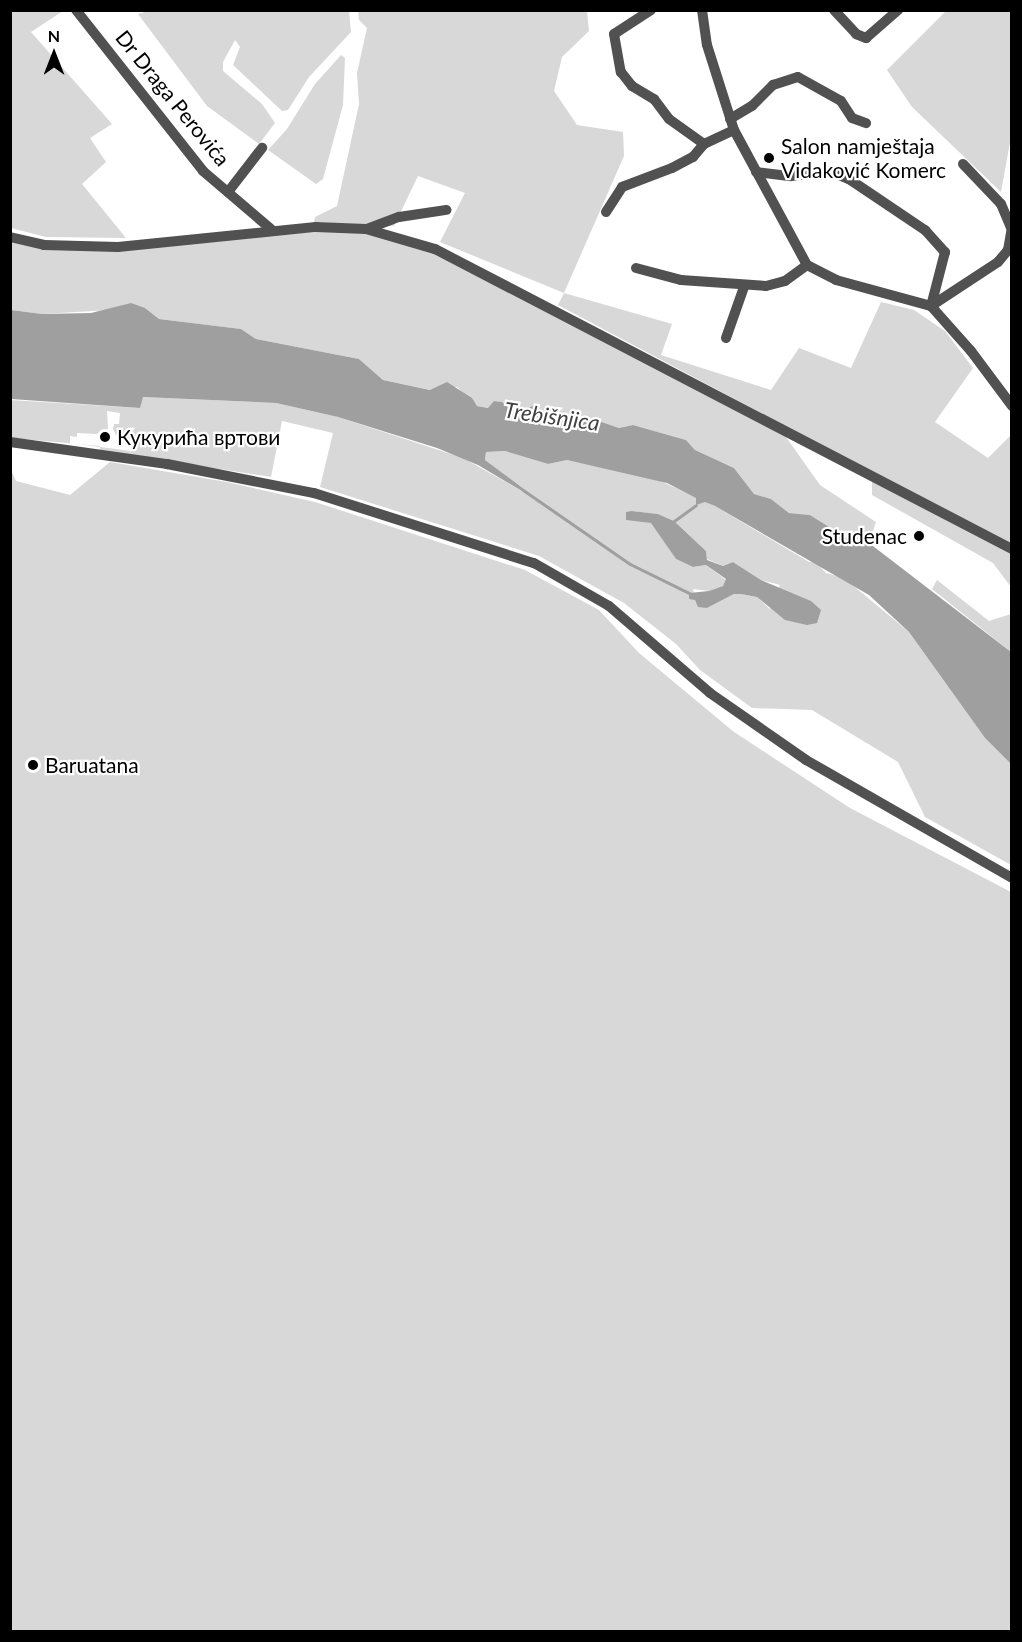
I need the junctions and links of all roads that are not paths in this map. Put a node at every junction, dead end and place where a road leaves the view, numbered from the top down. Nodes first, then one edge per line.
1 (76, 10) edge
2 (651, 10) edge
3 (834, 10) edge
4 (898, 10) edge
5 (703, 11) edge
6 (730, 119) junction
7 (866, 123) dead end
8 (734, 130) junction
9 (704, 144) junction
10 (262, 148) dead end
11 (963, 164) dead end
12 (756, 172) junction
13 (228, 192) junction
14 (446, 210) dead end
15 (606, 212) dead end
16 (1011, 228) edge
17 (271, 229) junction
18 (366, 229) junction
19 (10, 237) edge
20 (807, 265) junction
21 (636, 268) dead end
22 (744, 287) junction
23 (931, 306) junction
24 (726, 338) dead end
25 (1011, 406) edge
26 (10, 442) edge
27 (1011, 549) edge
28 (1011, 878) edge

1 - 13 street, Dr Draga Perovića
2 - 9 street
3 - 4 street
5 - 6 street
6 - 7 street
6 - 8 street
8 - 9 street
8 - 12 street
9 - 15 street
10 - 13 street
11 - 16 street
12 - 20 street
12 - 23 street
13 - 17 street, Dr Draga Perovića
14 - 18 street
16 - 23 street
17 - 18 street
17 - 19 street
18 - 27 street
20 - 22 street
20 - 23 street
21 - 22 street
22 - 24 street
23 - 25 street
26 - 28 street

